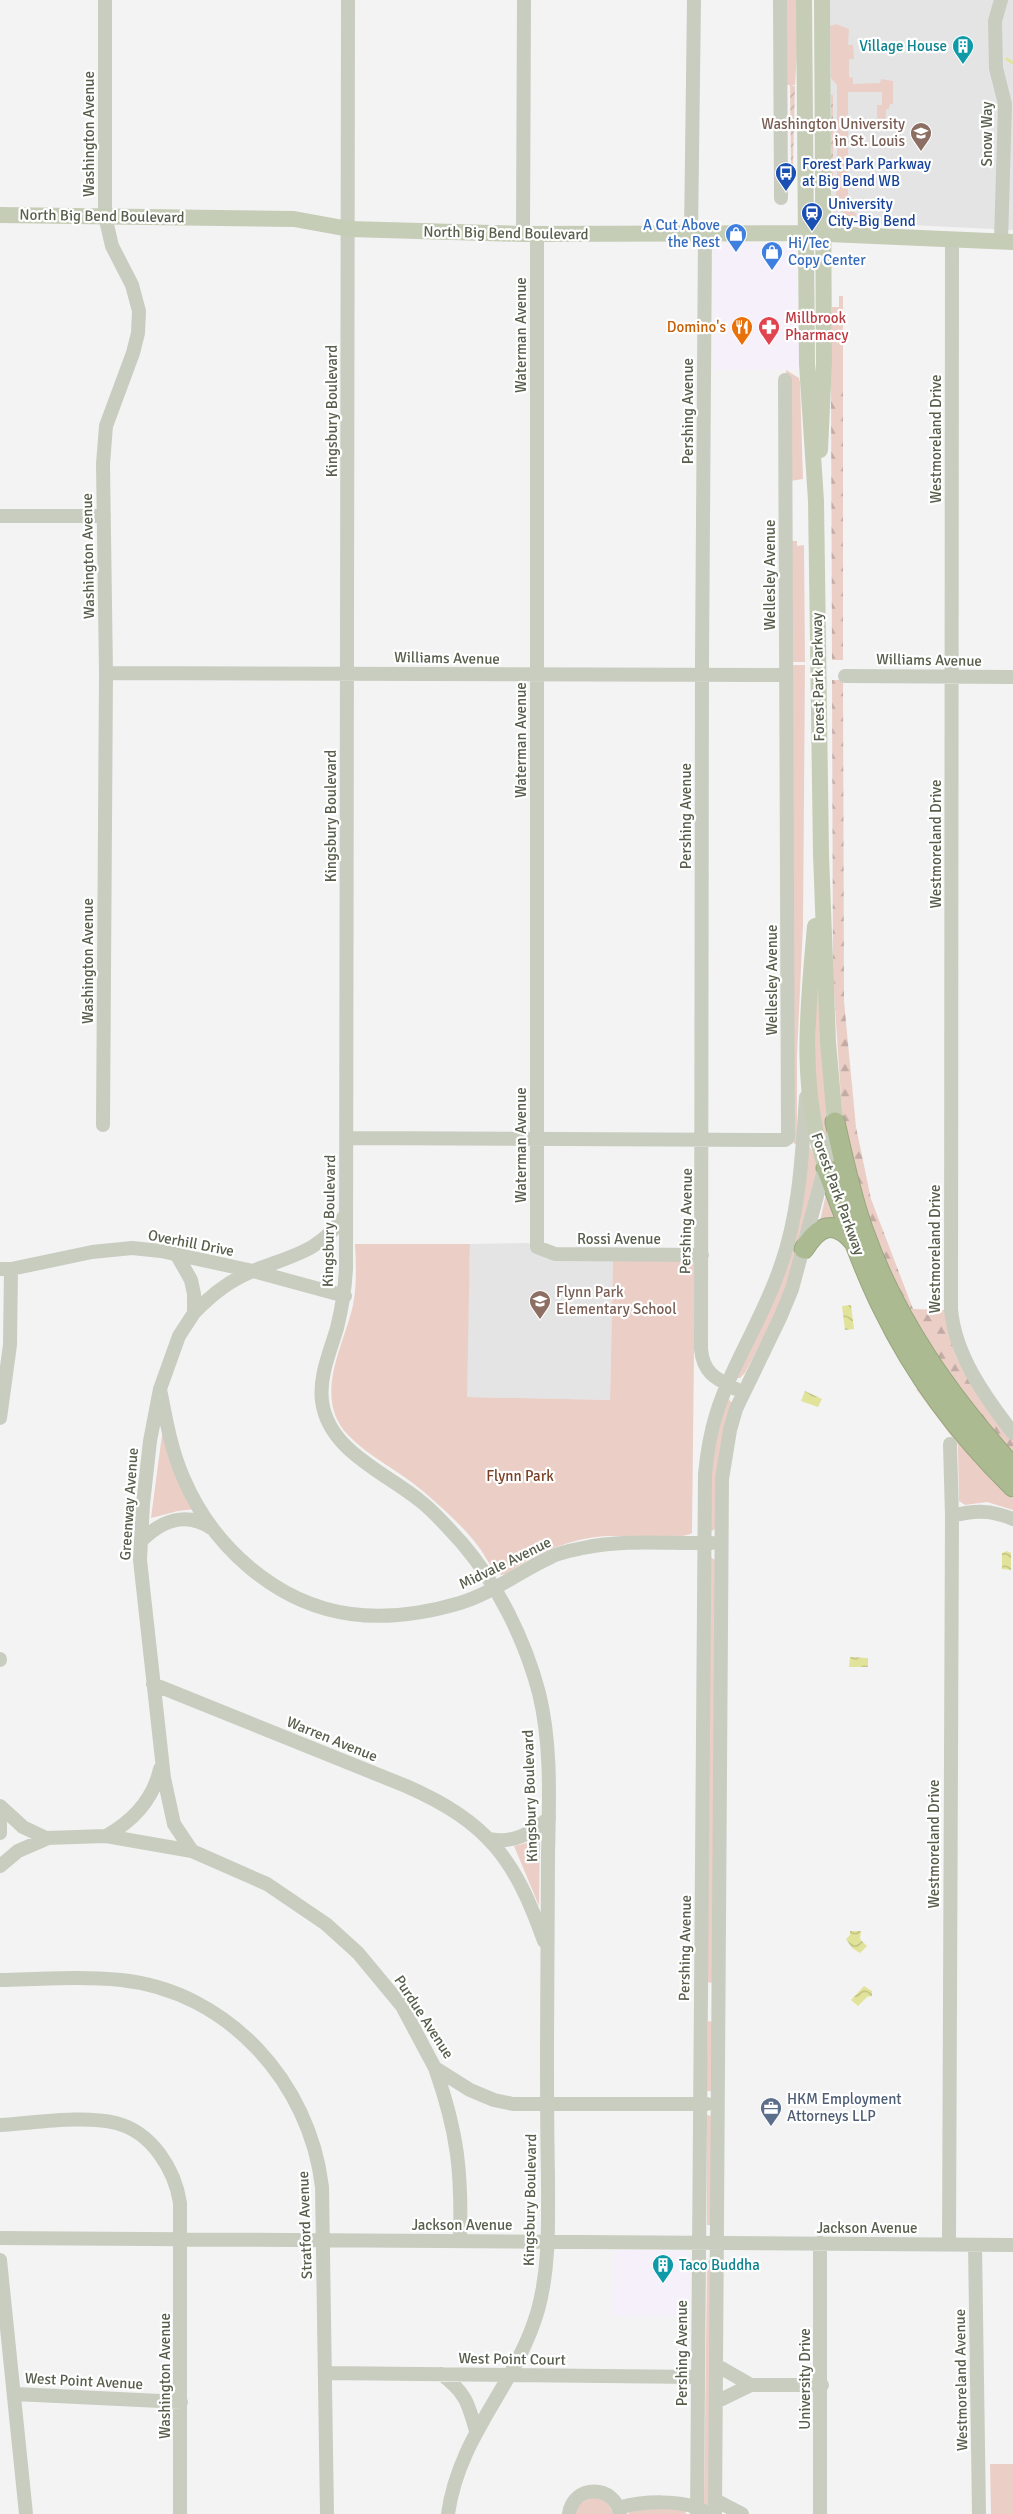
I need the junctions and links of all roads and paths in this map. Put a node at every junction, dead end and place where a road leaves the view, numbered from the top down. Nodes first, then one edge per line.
1 (106, 0) edge
2 (348, 0) edge
3 (524, 0) edge
4 (694, 0) edge
5 (780, 0) edge
6 (804, 0) edge
7 (822, 0) edge
8 (1000, 0) edge
9 (781, 198) dead end
10 (0, 215) edge
11 (105, 216) junction
12 (349, 229) junction
13 (805, 233) junction
14 (823, 233) junction
15 (530, 234) junction
16 (698, 234) junction
17 (952, 239) junction
18 (1007, 242) edge
19 (785, 380) dead end
20 (816, 501) junction
21 (0, 516) edge
22 (104, 516) junction
23 (106, 673) junction
24 (348, 673) junction
25 (702, 675) junction
26 (786, 675) junction
27 (538, 676) junction
28 (845, 676) dead end
29 (952, 677) junction
30 (1013, 677) edge
31 (820, 854) junction
32 (807, 1080) junction
33 (835, 1122) junction
34 (103, 1125) dead end
35 (346, 1138) junction
36 (538, 1139) junction
37 (703, 1140) junction
38 (826, 1168) junction
39 (346, 1214) junction
40 (854, 1242) junction
41 (537, 1247) joint
42 (804, 1248) junction
43 (702, 1255) junction
44 (178, 1256) junction
45 (6, 1269) edge
46 (253, 1271) junction
47 (345, 1296) junction
48 (194, 1313) junction
49 (728, 1385) junction
50 (160, 1390) junction
51 (743, 1392) junction
52 (0, 1418) edge
53 (1013, 1433) edge
54 (950, 1444) dead end
55 (1013, 1467) edge
56 (1013, 1487) edge
57 (952, 1516) junction
58 (1013, 1518) edge
59 (211, 1528) junction
60 (141, 1541) junction
61 (704, 1543) junction
62 (722, 1543) junction
63 (494, 1589) junction
64 (153, 1684) junction
65 (162, 1764) junction
66 (0, 1806) edge
67 (549, 1818) junction
68 (0, 1823) edge
69 (0, 1833) edge
70 (106, 1836) junction
71 (49, 1838) junction
72 (490, 1839) junction
73 (192, 1851) junction
74 (0, 1866) edge
75 (547, 1952) junction
76 (0, 1980) edge
77 (436, 2068) junction
78 (700, 2104) junction
79 (718, 2104) junction
80 (547, 2105) junction
81 (0, 2125) edge
82 (0, 2238) edge
83 (181, 2239) junction
84 (323, 2240) junction
85 (460, 2241) junction
86 (548, 2242) junction
87 (699, 2243) junction
88 (717, 2243) junction
89 (820, 2244) junction
90 (949, 2244) junction
91 (975, 2245) junction
92 (1013, 2245) edge
93 (0, 2260) edge
94 (716, 2364) junction
95 (326, 2373) junction
96 (441, 2374) junction
97 (511, 2375) junction
98 (698, 2377) junction
99 (822, 2384) junction
100 (751, 2385) junction
101 (15, 2394) junction
102 (181, 2402) junction
103 (716, 2402) junction
104 (476, 2431) junction
105 (715, 2507) edge
106 (619, 2511) edge
107 (701, 2512) edge
108 (26, 2514) edge
109 (180, 2514) edge
110 (327, 2514) edge
111 (448, 2514) edge
112 (569, 2514) edge
113 (742, 2514) edge
114 (820, 2514) edge
115 (979, 2514) edge

1 - 11 street, Washington Avenue
2 - 12 street, Kingsbury Boulevard
3 - 15 street, Waterman Avenue
4 - 16 street, Pershing Avenue
5 - 9 street
6 - 13 main road, Forest Park Parkway
7 - 14 main road, Forest Park Parkway
8 - 18 street, Snow Way
10 - 11 main road, North Big Bend Boulevard
11 - 12 main road, North Big Bend Boulevard
11 - 22 street, Washington Avenue
12 - 15 main road, North Big Bend Boulevard
12 - 24 street, Kingsbury Boulevard
13 - 14 main road, North Big Bend Boulevard
13 - 16 main road, North Big Bend Boulevard
13 - 20 main road, Forest Park Parkway
14 - 17 main road, North Big Bend Boulevard
14 - 20 main road, Forest Park Parkway
15 - 16 main road, North Big Bend Boulevard
15 - 27 street, Waterman Avenue
16 - 25 street, Pershing Avenue
17 - 18 main road, North Big Bend Boulevard
17 - 29 street, Westmoreland Drive
19 - 26 street, Wellesley Avenue
20 - 31 main road, Forest Park Parkway
21 - 22 street
22 - 23 street, Washington Avenue
23 - 24 street, Williams Avenue
23 - 34 street, Washington Avenue
24 - 27 street, Williams Avenue
24 - 35 street, Kingsbury Boulevard
25 - 26 street, Williams Avenue
25 - 27 street, Williams Avenue
25 - 37 street, Pershing Avenue
26 - 37 street, Wellesley Avenue
27 - 36 street, Waterman Avenue
28 - 29 street, Williams Avenue
29 - 30 street, Williams Avenue
29 - 53 street, Westmoreland Drive
31 - 32 main road, Forest Park Parkway
31 - 33 main road, Forest Park Parkway
32 - 38 main road, Forest Park Parkway
32 - 49 street, Pershing Avenue
33 - 38 street
33 - 55 highway, Forest Park Parkway
35 - 36 street, Wellesley Avenue
35 - 39 street, Kingsbury Boulevard
36 - 37 street, Wellesley Avenue
36 - 41 street, Waterman Avenue
37 - 43 street, Pershing Avenue
38 - 40 highway, Forest Park Parkway
38 - 42 street
39 - 46 street, Greenway Avenue
39 - 47 street, Kingsbury Boulevard
40 - 42 highway
40 - 56 highway, Forest Park Parkway
41 - 43 street, Rossi Avenue
42 - 51 street
43 - 49 street, Pershing Avenue
44 - 45 street, Overhill Drive
44 - 46 street, Overhill Drive
44 - 48 street
45 - 52 street
46 - 47 street, Overhill Drive
46 - 48 street, Greenway Avenue
47 - 63 street, Kingsbury Boulevard
48 - 50 street, Greenway Avenue
49 - 51 street, Pershing Avenue
49 - 61 street, Pershing Avenue
50 - 59 street, Midvale Avenue
50 - 60 street, Greenway Avenue
51 - 62 street
54 - 57 street, Westmoreland Drive
57 - 58 street
57 - 90 street, Westmoreland Drive
59 - 60 street, Midvale Avenue
59 - 63 street, Midvale Avenue
60 - 64 street, Greenway Avenue
61 - 62 street, Midvale Avenue
61 - 63 street, Midvale Avenue
61 - 78 street, Pershing Avenue
62 - 79 street
63 - 67 street, Kingsbury Boulevard
64 - 65 street, Greenway Avenue
64 - 72 street, Warren Avenue
65 - 70 street, Greenway Avenue
65 - 73 street, Greenway Avenue
66 - 71 street, Purdue Avenue
67 - 72 street
67 - 75 street, Kingsbury Boulevard
68 - 69 street
70 - 71 street, Purdue Avenue
70 - 73 street, Purdue Avenue
71 - 74 street, Purdue Avenue
72 - 75 street, Warren Avenue
73 - 77 street, Purdue Avenue
75 - 80 street, Kingsbury Boulevard
76 - 84 street, Stratford Avenue
77 - 80 street, Purdue Avenue
77 - 85 street
78 - 79 street, Purdue Avenue
78 - 80 street, Purdue Avenue
78 - 87 street, Pershing Avenue
79 - 88 street
80 - 86 street, Kingsbury Boulevard
81 - 83 street, Washington Avenue
82 - 83 street, Jackson Avenue
83 - 84 street, Jackson Avenue
83 - 102 street, Washington Avenue
84 - 85 street, Jackson Avenue
84 - 95 street, Stratford Avenue
85 - 86 street, Jackson Avenue
86 - 87 street, Jackson Avenue
86 - 97 street, Kingsbury Boulevard
87 - 88 street, Jackson Avenue
87 - 98 street, Pershing Avenue
88 - 89 street, Jackson Avenue
88 - 94 street
89 - 90 street, Jackson Avenue
89 - 99 street, University Drive
90 - 91 street, Jackson Avenue
91 - 92 street, Jackson Avenue
91 - 115 street, Westmoreland Avenue
93 - 101 street
94 - 100 street
94 - 103 street
95 - 96 street, West Point Court
95 - 110 street, Stratford Avenue
96 - 97 street, West Point Court
96 - 104 street
97 - 98 street, West Point Court
97 - 104 street, Kingsbury Boulevard
98 - 107 street, Pershing Avenue
99 - 100 street
99 - 114 street, University Drive
100 - 103 street
101 - 102 street, West Point Avenue
101 - 108 street
102 - 109 street, Washington Avenue
103 - 105 street
104 - 111 street, Kingsbury Boulevard
105 - 113 street
106 - 107 street
106 - 112 street

